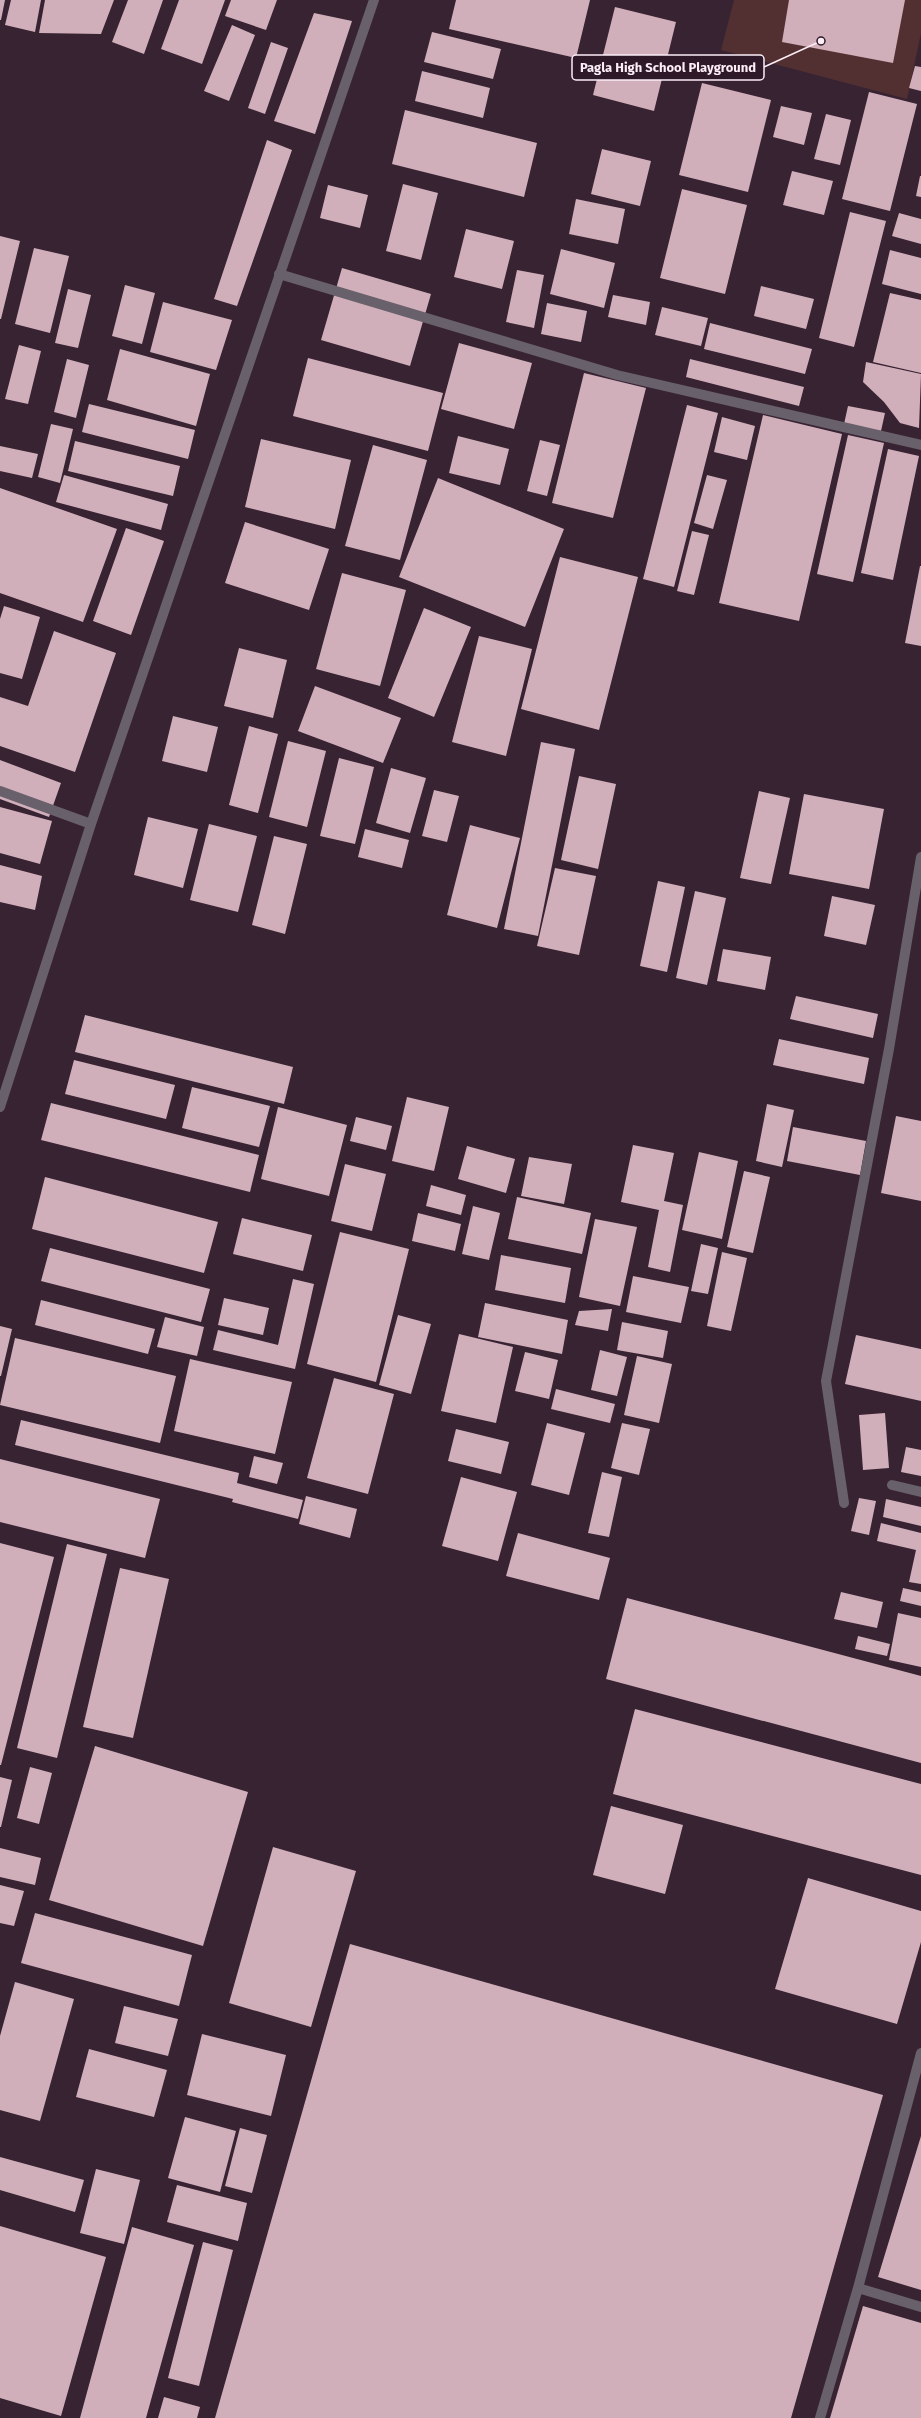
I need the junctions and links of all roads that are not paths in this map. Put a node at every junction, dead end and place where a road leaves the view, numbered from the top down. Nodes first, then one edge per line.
1 (374, 0) edge
2 (279, 274) junction
3 (921, 445) edge
4 (0, 791) edge
5 (91, 824) junction
6 (921, 857) edge
7 (0, 1107) edge
8 (892, 1485) dead end
9 (921, 1492) edge
10 (844, 1503) dead end
11 (921, 2053) edge
12 (858, 2288) junction
13 (921, 2307) edge
14 (820, 2418) edge

1 - 2 street
2 - 3 street
2 - 5 street
4 - 5 street
5 - 7 street
6 - 10 street
8 - 9 street
11 - 12 street
12 - 13 street
12 - 14 street

